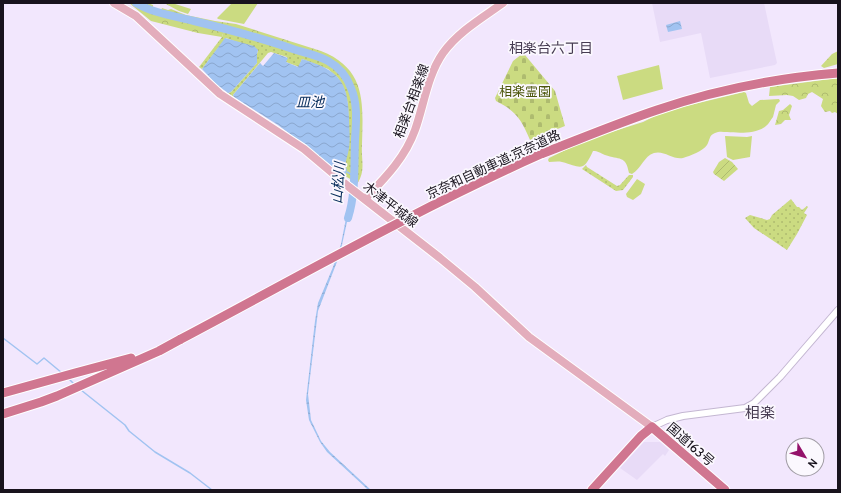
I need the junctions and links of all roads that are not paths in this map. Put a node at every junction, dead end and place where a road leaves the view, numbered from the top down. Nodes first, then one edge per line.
1 (114, 3) edge
2 (503, 3) edge
3 (492, 6) edge
4 (838, 74) edge
5 (365, 199) junction
6 (838, 310) edge
7 (181, 339) junction
8 (3, 393) edge
9 (3, 414) edge
10 (652, 427) junction
11 (592, 490) edge
12 (725, 490) edge

1 - 5 main road, 木津平城線
2 - 3 main road, 相楽台相楽線
3 - 5 main road, 相楽台相楽線
4 - 7 highway, 京奈和自動車道;京奈道路, bridge
5 - 10 main road, 木津平城線
6 - 10 street
7 - 8 highway
7 - 9 highway
10 - 11 highway, 国道163号
10 - 12 highway, 国道163号

